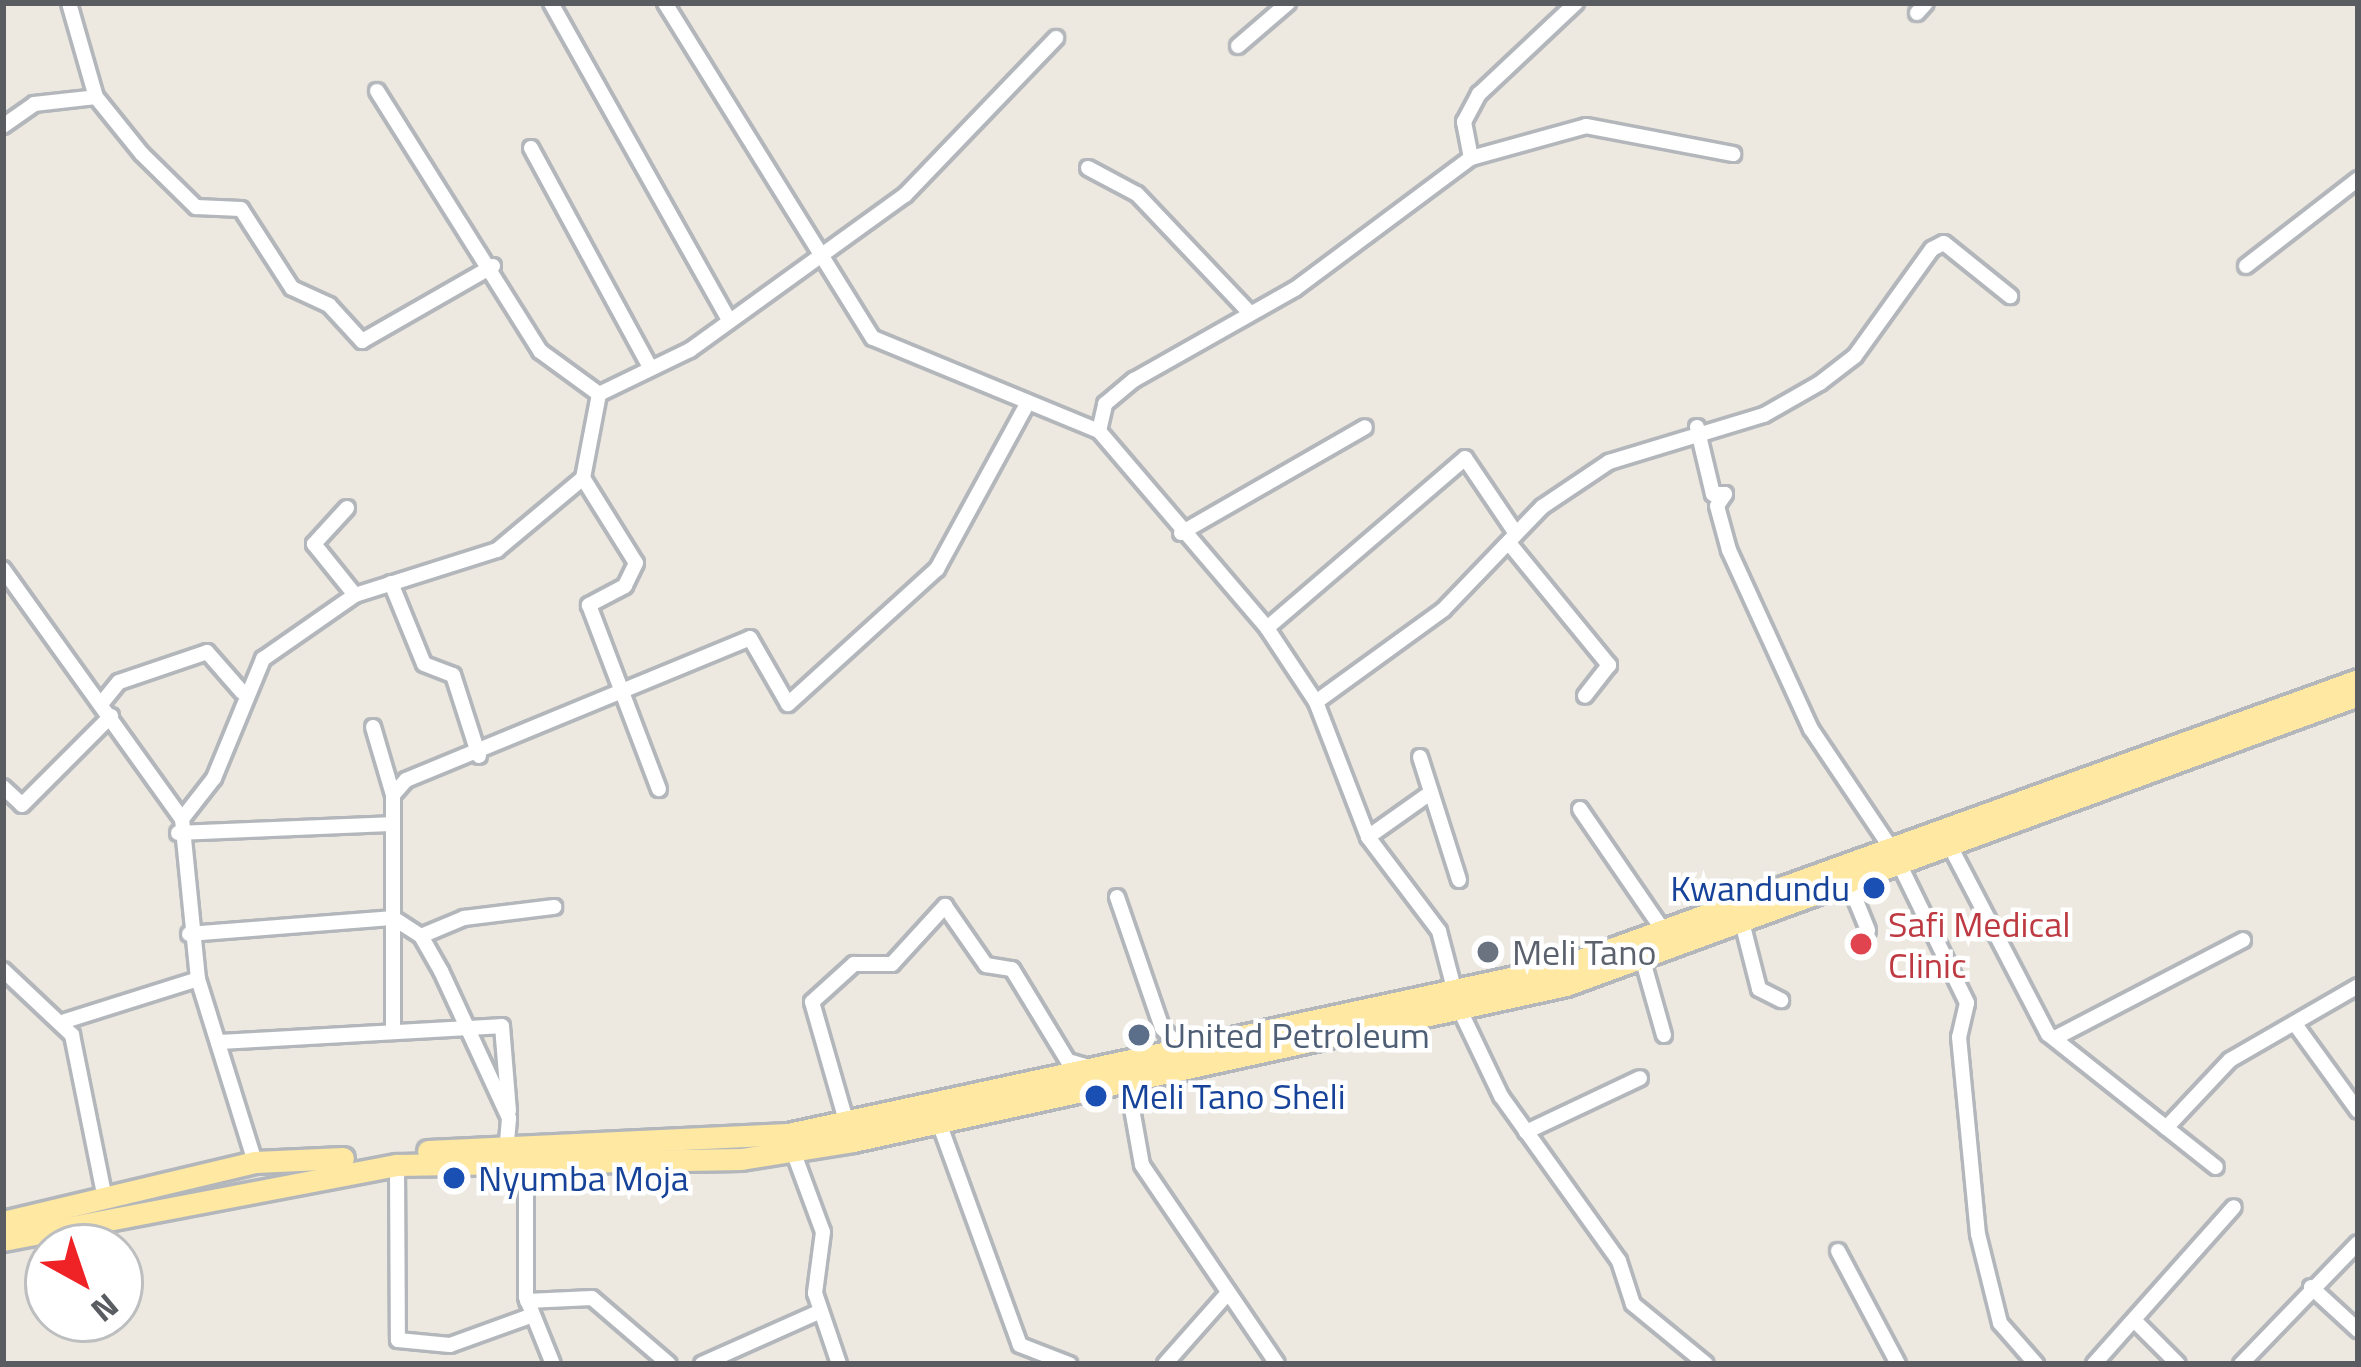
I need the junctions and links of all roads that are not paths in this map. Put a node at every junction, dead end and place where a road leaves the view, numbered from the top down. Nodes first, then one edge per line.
1 (69, 3) edge
2 (551, 3) edge
3 (664, 3) edge
4 (1288, 3) edge
5 (1576, 3) edge
6 (1056, 38) dead end
7 (1238, 46) dead end
8 (377, 91) dead end
9 (96, 98) junction
10 (3, 126) edge
11 (531, 148) dead end
12 (1733, 154) dead end
13 (1471, 158) junction
14 (1088, 168) dead end
15 (2358, 179) edge
16 (813, 255) junction
17 (493, 266) junction
18 (2246, 266) dead end
19 (2010, 296) dead end
20 (1249, 311) junction
21 (728, 317) junction
22 (649, 365) junction
23 (599, 394) junction
24 (1028, 402) junction
25 (1364, 427) dead end
26 (1697, 427) junction
27 (1099, 431) junction
28 (583, 478) junction
29 (347, 508) dead end
30 (1181, 533) junction
31 (1512, 537) junction
32 (6, 579) edge
33 (391, 583) junction
34 (355, 595) junction
35 (1267, 628) junction
36 (2358, 680) edge
37 (242, 692) junction
38 (2358, 694) edge
39 (1585, 696) dead end
40 (626, 697) junction
41 (1316, 702) junction
42 (106, 710) junction
43 (373, 727) dead end
44 (479, 756) junction
45 (1420, 757) dead end
46 (3, 787) edge
47 (659, 789) dead end
48 (393, 795) junction
49 (1426, 796) junction
50 (1580, 809) dead end
51 (389, 824) junction
52 (180, 826) junction
53 (1368, 837) junction
54 (1950, 846) junction
55 (1895, 859) junction
56 (1460, 880) dead end
57 (1850, 886) junction
58 (1117, 897) dead end
59 (554, 907) dead end
60 (392, 918) junction
61 (1744, 926) junction
62 (1868, 930) dead end
63 (189, 934) junction
64 (421, 936) junction
65 (1667, 936) junction
66 (2243, 940) dead end
67 (1642, 961) junction
68 (1598, 965) junction
69 (3, 970) edge
70 (198, 979) junction
71 (2358, 986) edge
72 (1458, 998) junction
73 (1780, 1000) dead end
74 (64, 1021) junction
75 (2295, 1024) junction
76 (467, 1025) junction
77 (393, 1027) junction
78 (1664, 1035) dead end
79 (2055, 1038) junction
80 (218, 1042) junction
81 (1184, 1052) junction
82 (1099, 1069) junction
83 (1126, 1071) junction
84 (1640, 1078) dead end
85 (2358, 1111) edge
86 (509, 1118) junction
87 (938, 1120) junction
88 (847, 1124) junction
89 (2165, 1128) junction
90 (1526, 1132) junction
91 (793, 1151) junction
92 (512, 1158) junction
93 (255, 1162) junction
94 (397, 1165) junction
95 (2216, 1167) dead end
96 (105, 1198) junction
97 (2234, 1208) dead end
98 (3, 1222) edge
99 (3, 1240) edge
100 (2358, 1243) edge
101 (1838, 1251) dead end
102 (2311, 1287) junction
103 (1226, 1295) junction
104 (529, 1308) junction
105 (819, 1312) junction
106 (2134, 1320) junction
107 (2358, 1330) edge
108 (553, 1364) edge
109 (669, 1364) edge
110 (702, 1364) edge
111 (839, 1364) edge
112 (1069, 1364) edge
113 (1166, 1364) edge
114 (1277, 1364) edge
115 (1706, 1364) edge
116 (1898, 1364) edge
117 (2036, 1364) edge
118 (2094, 1364) edge
119 (2178, 1364) edge
120 (2241, 1364) edge

1 - 9 street
2 - 21 street
3 - 16 street
4 - 7 street
5 - 13 street
6 - 16 street
8 - 17 street
9 - 10 street
9 - 17 street
11 - 22 street
12 - 13 street
13 - 20 street
14 - 20 street
15 - 18 street
16 - 21 street
16 - 24 street
17 - 23 street
19 - 26 street
20 - 27 street
21 - 22 street
22 - 23 street
23 - 28 street
24 - 27 street
24 - 40 street
25 - 30 street
26 - 31 street
26 - 55 street
27 - 30 street
28 - 33 street
28 - 40 street
29 - 34 street
30 - 35 street
31 - 35 street
31 - 39 street
31 - 41 street
32 - 42 street
33 - 34 street
33 - 44 street
34 - 37 street
35 - 41 street
36 - 55 main road
37 - 42 street
37 - 52 street
38 - 54 main road
40 - 44 street
40 - 47 street
41 - 53 street
42 - 46 street
42 - 52 street
43 - 48 street
44 - 48 street
45 - 49 street
48 - 51 street
49 - 53 street
49 - 56 street
50 - 65 street
51 - 52 street
51 - 60 street
52 - 63 street
53 - 72 street
54 - 55 main road
54 - 79 street
55 - 57 main road
55 - 65 main road
55 - 117 street
57 - 61 main road
57 - 62 street
58 - 81 street
59 - 64 street
60 - 63 street
60 - 64 street
60 - 77 street
61 - 67 main road
61 - 73 street
63 - 70 street
64 - 76 street
65 - 68 main road
66 - 79 street
67 - 68 main road
67 - 78 street
68 - 72 main road
69 - 74 street
70 - 74 street
70 - 80 street
71 - 75 street
72 - 81 main road
72 - 83 main road
72 - 90 street
74 - 96 street
75 - 85 street
75 - 89 street
76 - 77 street
76 - 86 street
76 - 86 street
77 - 80 street
79 - 89 street
80 - 93 street
81 - 83 main road
82 - 83 main road
82 - 88 main road
82 - 88 street
83 - 87 main road
83 - 103 street
84 - 90 street
86 - 92 street
87 - 91 main road
87 - 112 street
88 - 92 main road
89 - 95 street
90 - 115 street
91 - 92 main road
91 - 105 street
92 - 93 main road
92 - 94 main road
92 - 104 street
93 - 96 main road
94 - 99 main road
94 - 104 street
96 - 98 main road
97 - 106 street
100 - 102 street
101 - 116 street
102 - 107 street
102 - 120 street
103 - 113 street
103 - 114 street
104 - 108 street
104 - 109 street
105 - 110 street
105 - 111 street
106 - 118 street
106 - 119 street

